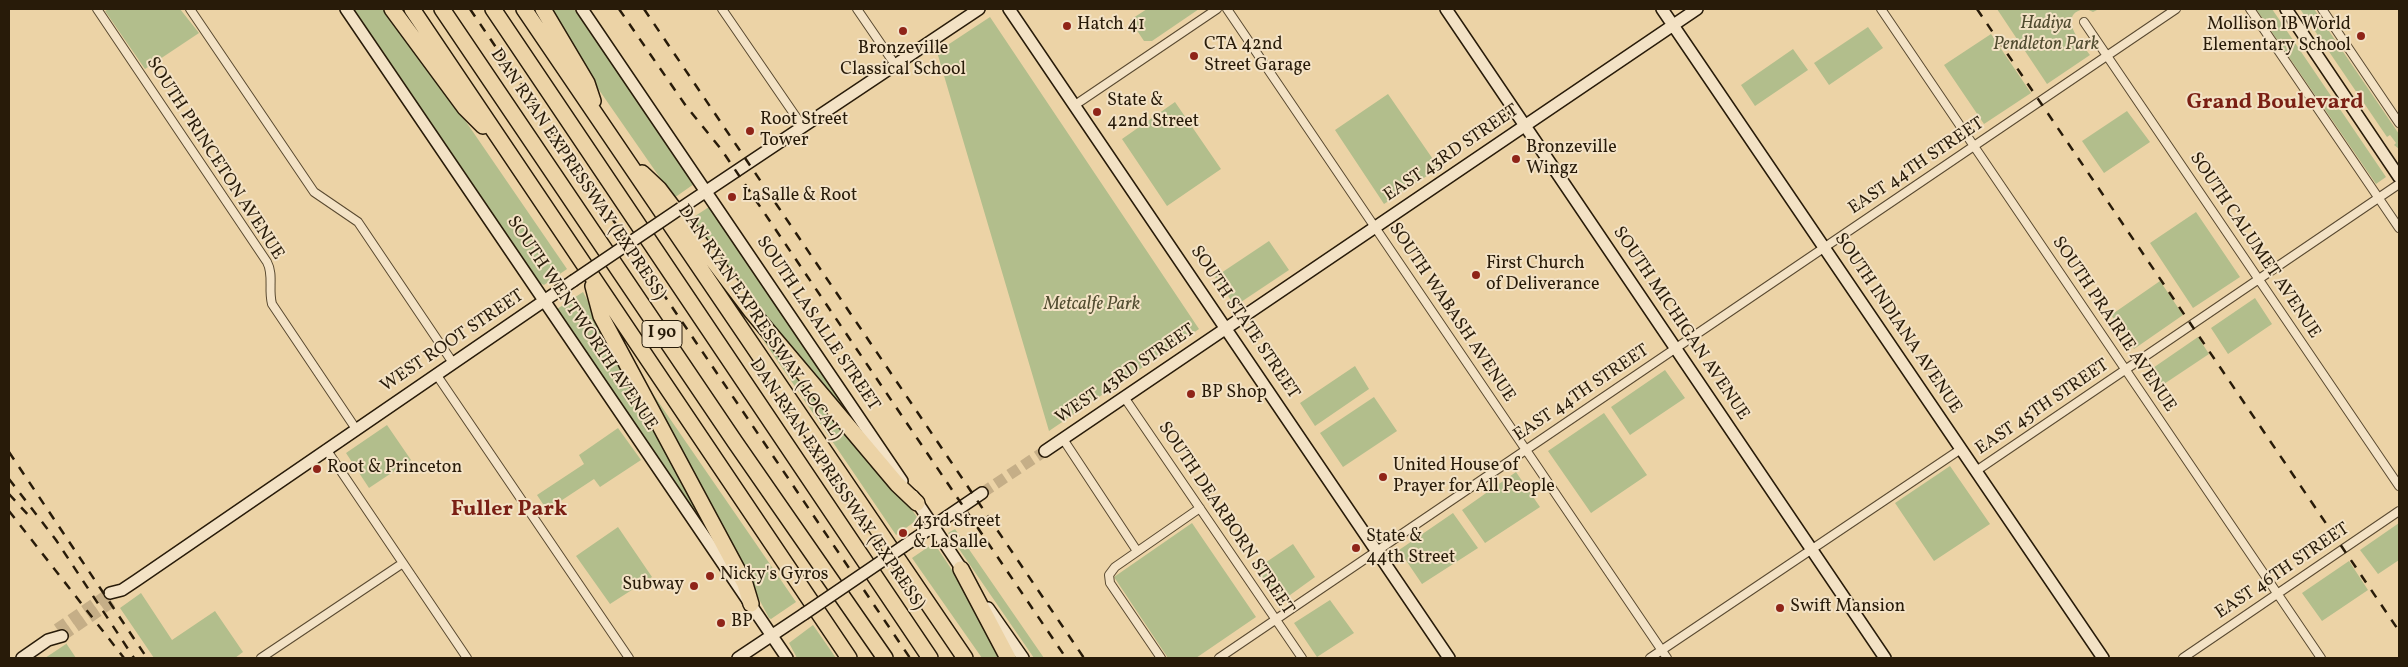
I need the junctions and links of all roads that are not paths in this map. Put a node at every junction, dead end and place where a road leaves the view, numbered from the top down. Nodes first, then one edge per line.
1 (97, 9) edge
2 (190, 9) edge
3 (346, 9) edge
4 (392, 9) edge
5 (412, 9) edge
6 (442, 9) edge
7 (493, 9) edge
8 (524, 9) edge
9 (543, 9) edge
10 (582, 9) edge
11 (722, 9) edge
12 (857, 9) edge
13 (979, 9) edge
14 (1009, 9) edge
15 (1217, 9) edge
16 (1227, 9) edge
17 (1446, 9) edge
18 (1662, 9) edge
19 (1697, 9) edge
20 (1881, 9) edge
21 (2176, 9) edge
22 (2250, 9) edge
23 (2286, 9) edge
24 (2322, 9) edge
25 (2084, 22) dead end
26 (1673, 25) junction
27 (2106, 56) junction
28 (896, 66) junction
29 (1075, 105) junction
30 (600, 121) junction
31 (2399, 123) edge
32 (1525, 125) junction
33 (803, 127) junction
34 (1974, 146) junction
35 (623, 155) junction
36 (513, 158) junction
37 (2399, 177) edge
38 (2399, 184) edge
39 (706, 191) junction
40 (2378, 198) junction
41 (1375, 228) junction
42 (2399, 228) edge
43 (1824, 248) junction
44 (590, 275) junction
45 (2259, 279) junction
46 (544, 301) junction
47 (1226, 328) junction
48 (1675, 349) junction
49 (453, 363) junction
50 (2126, 370) junction
51 (436, 374) junction
52 (1124, 397) junction
53 (356, 429) junction
54 (1063, 439) junction
55 (1961, 449) junction
56 (326, 450) junction
57 (1046, 450) tunnel mouth
58 (1526, 450) junction
59 (1976, 472) junction
60 (2399, 486) edge
61 (982, 493) tunnel mouth
62 (917, 503) junction
63 (1200, 508) junction
64 (2399, 511) edge
65 (933, 527) junction
66 (1812, 550) junction
67 (1138, 551) junction
68 (1377, 551) junction
69 (403, 563) junction
70 (962, 569) junction
71 (2278, 594) junction
72 (112, 596) tunnel mouth
73 (751, 604) junction
74 (1276, 620) junction
75 (913, 632) junction
76 (59, 633) tunnel mouth
77 (771, 636) junction
78 (1662, 651) junction
79 (22, 658) edge
80 (262, 658) edge
81 (467, 658) edge
82 (629, 658) edge
83 (738, 658) edge
84 (787, 658) edge
85 (849, 658) edge
86 (885, 658) edge
87 (930, 658) edge
88 (938, 658) edge
89 (965, 658) edge
90 (1008, 658) edge
91 (1023, 658) edge
92 (1161, 658) edge
93 (1219, 658) edge
94 (1302, 658) edge
95 (1449, 658) edge
96 (1650, 658) edge
97 (1667, 658) edge
98 (1885, 658) edge
99 (2102, 658) edge
100 (2183, 658) edge
101 (2321, 658) edge

1 - 53 street, SOUTH PRINCETON AVENUE
2 - 49 street
3 - 46 street, SOUTH WENTWORTH AVENUE
4 - 36 highway
5 - 36 highway, I 90
6 - 86 highway, DAN RYAN EXPRESSWAY (EXPRESS) / I 90
7 - 75 highway, DAN RYAN EXPRESSWAY (EXPRESS) / I 90
8 - 30 highway, DAN RYAN EXPRESSWAY (LOCAL)
9 - 30 highway
10 - 39 street, SOUTH LASALLE STREET
11 - 33 street
12 - 28 street
13 - 28 street, WEST ROOT STREET
14 - 29 street, SOUTH STATE STREET
15 - 29 street
16 - 41 street, SOUTH WABASH AVENUE
17 - 32 street, SOUTH MICHIGAN AVENUE
18 - 26 street, SOUTH INDIANA AVENUE
19 - 26 street, EAST 43RD STREET
20 - 34 street, SOUTH PRAIRIE AVENUE
21 - 27 street, EAST 44TH STREET
22 - 40 street
23 - 37 street
24 - 31 street
25 - 27 street, SOUTH CALUMET AVENUE
26 - 32 street, EAST 43RD STREET
26 - 43 street, SOUTH INDIANA AVENUE
27 - 34 street, EAST 44TH STREET
27 - 45 street, SOUTH CALUMET AVENUE
28 - 33 street, WEST ROOT STREET
29 - 47 street, SOUTH STATE STREET
30 - 35 highway, DAN RYAN EXPRESSWAY (LOCAL)
32 - 41 street, EAST 43RD STREET
32 - 48 street, SOUTH MICHIGAN AVENUE
33 - 39 street, WEST ROOT STREET
34 - 43 street, EAST 44TH STREET
34 - 50 street, SOUTH PRAIRIE AVENUE
35 - 62 highway
35 - 89 highway, DAN RYAN EXPRESSWAY (LOCAL)
36 - 44 highway, I 90
38 - 40 street, EAST 45TH STREET
39 - 46 street, WEST ROOT STREET, bridge
39 - 62 street, SOUTH LASALLE STREET
40 - 42 street
40 - 45 street, EAST 45TH STREET
41 - 47 street, EAST 43RD STREET
41 - 58 street, SOUTH WABASH AVENUE
43 - 48 street, EAST 44TH STREET
43 - 55 street, SOUTH INDIANA AVENUE
44 - 73 highway
44 - 85 highway, I 90
45 - 50 street, EAST 45TH STREET
45 - 60 street, SOUTH CALUMET AVENUE
46 - 49 street, WEST ROOT STREET
46 - 73 street, SOUTH WENTWORTH AVENUE
47 - 52 street, WEST 43RD STREET
47 - 68 street, SOUTH STATE STREET
48 - 58 street, EAST 44TH STREET
48 - 66 street, SOUTH MICHIGAN AVENUE
49 - 51 street, WEST ROOT STREET
50 - 59 street, EAST 45TH STREET
50 - 71 street, SOUTH PRAIRIE AVENUE
51 - 53 street, WEST ROOT STREET
51 - 82 street
52 - 54 street, WEST 43RD STREET
52 - 63 street, SOUTH DEARBORN STREET
53 - 56 street, WEST ROOT STREET
54 - 57 street, WEST 43RD STREET
54 - 67 street
55 - 59 street, SOUTH INDIANA AVENUE
55 - 66 street, EAST 45TH STREET
56 - 69 street
56 - 72 street, WEST ROOT STREET
58 - 68 street, EAST 44TH STREET
58 - 78 street, SOUTH WABASH AVENUE
59 - 99 street, SOUTH INDIANA AVENUE
61 - 65 street
62 - 65 street, SOUTH LASALLE STREET
63 - 67 street
63 - 74 street, SOUTH DEARBORN STREET
64 - 71 street, EAST 46TH STREET
65 - 70 street, SOUTH LASALLE STREET
65 - 77 street, bridge
66 - 78 street, EAST 45TH STREET
66 - 98 street, SOUTH MICHIGAN AVENUE
67 - 92 street
68 - 74 street, EAST 44TH STREET
68 - 95 street, SOUTH STATE STREET
69 - 80 street
69 - 81 street
70 - 90 highway
70 - 91 street, SOUTH LASALLE STREET
71 - 100 street, EAST 46TH STREET
71 - 101 street, SOUTH PRAIRIE AVENUE
73 - 77 street, SOUTH WENTWORTH AVENUE
74 - 93 street, EAST 44TH STREET
74 - 94 street, SOUTH DEARBORN STREET
75 - 87 highway, DAN RYAN EXPRESSWAY (EXPRESS) / I 90
75 - 88 highway
76 - 79 street
77 - 83 street
77 - 84 street, SOUTH WENTWORTH AVENUE
78 - 96 street, EAST 45TH STREET
78 - 97 street, SOUTH WABASH AVENUE

